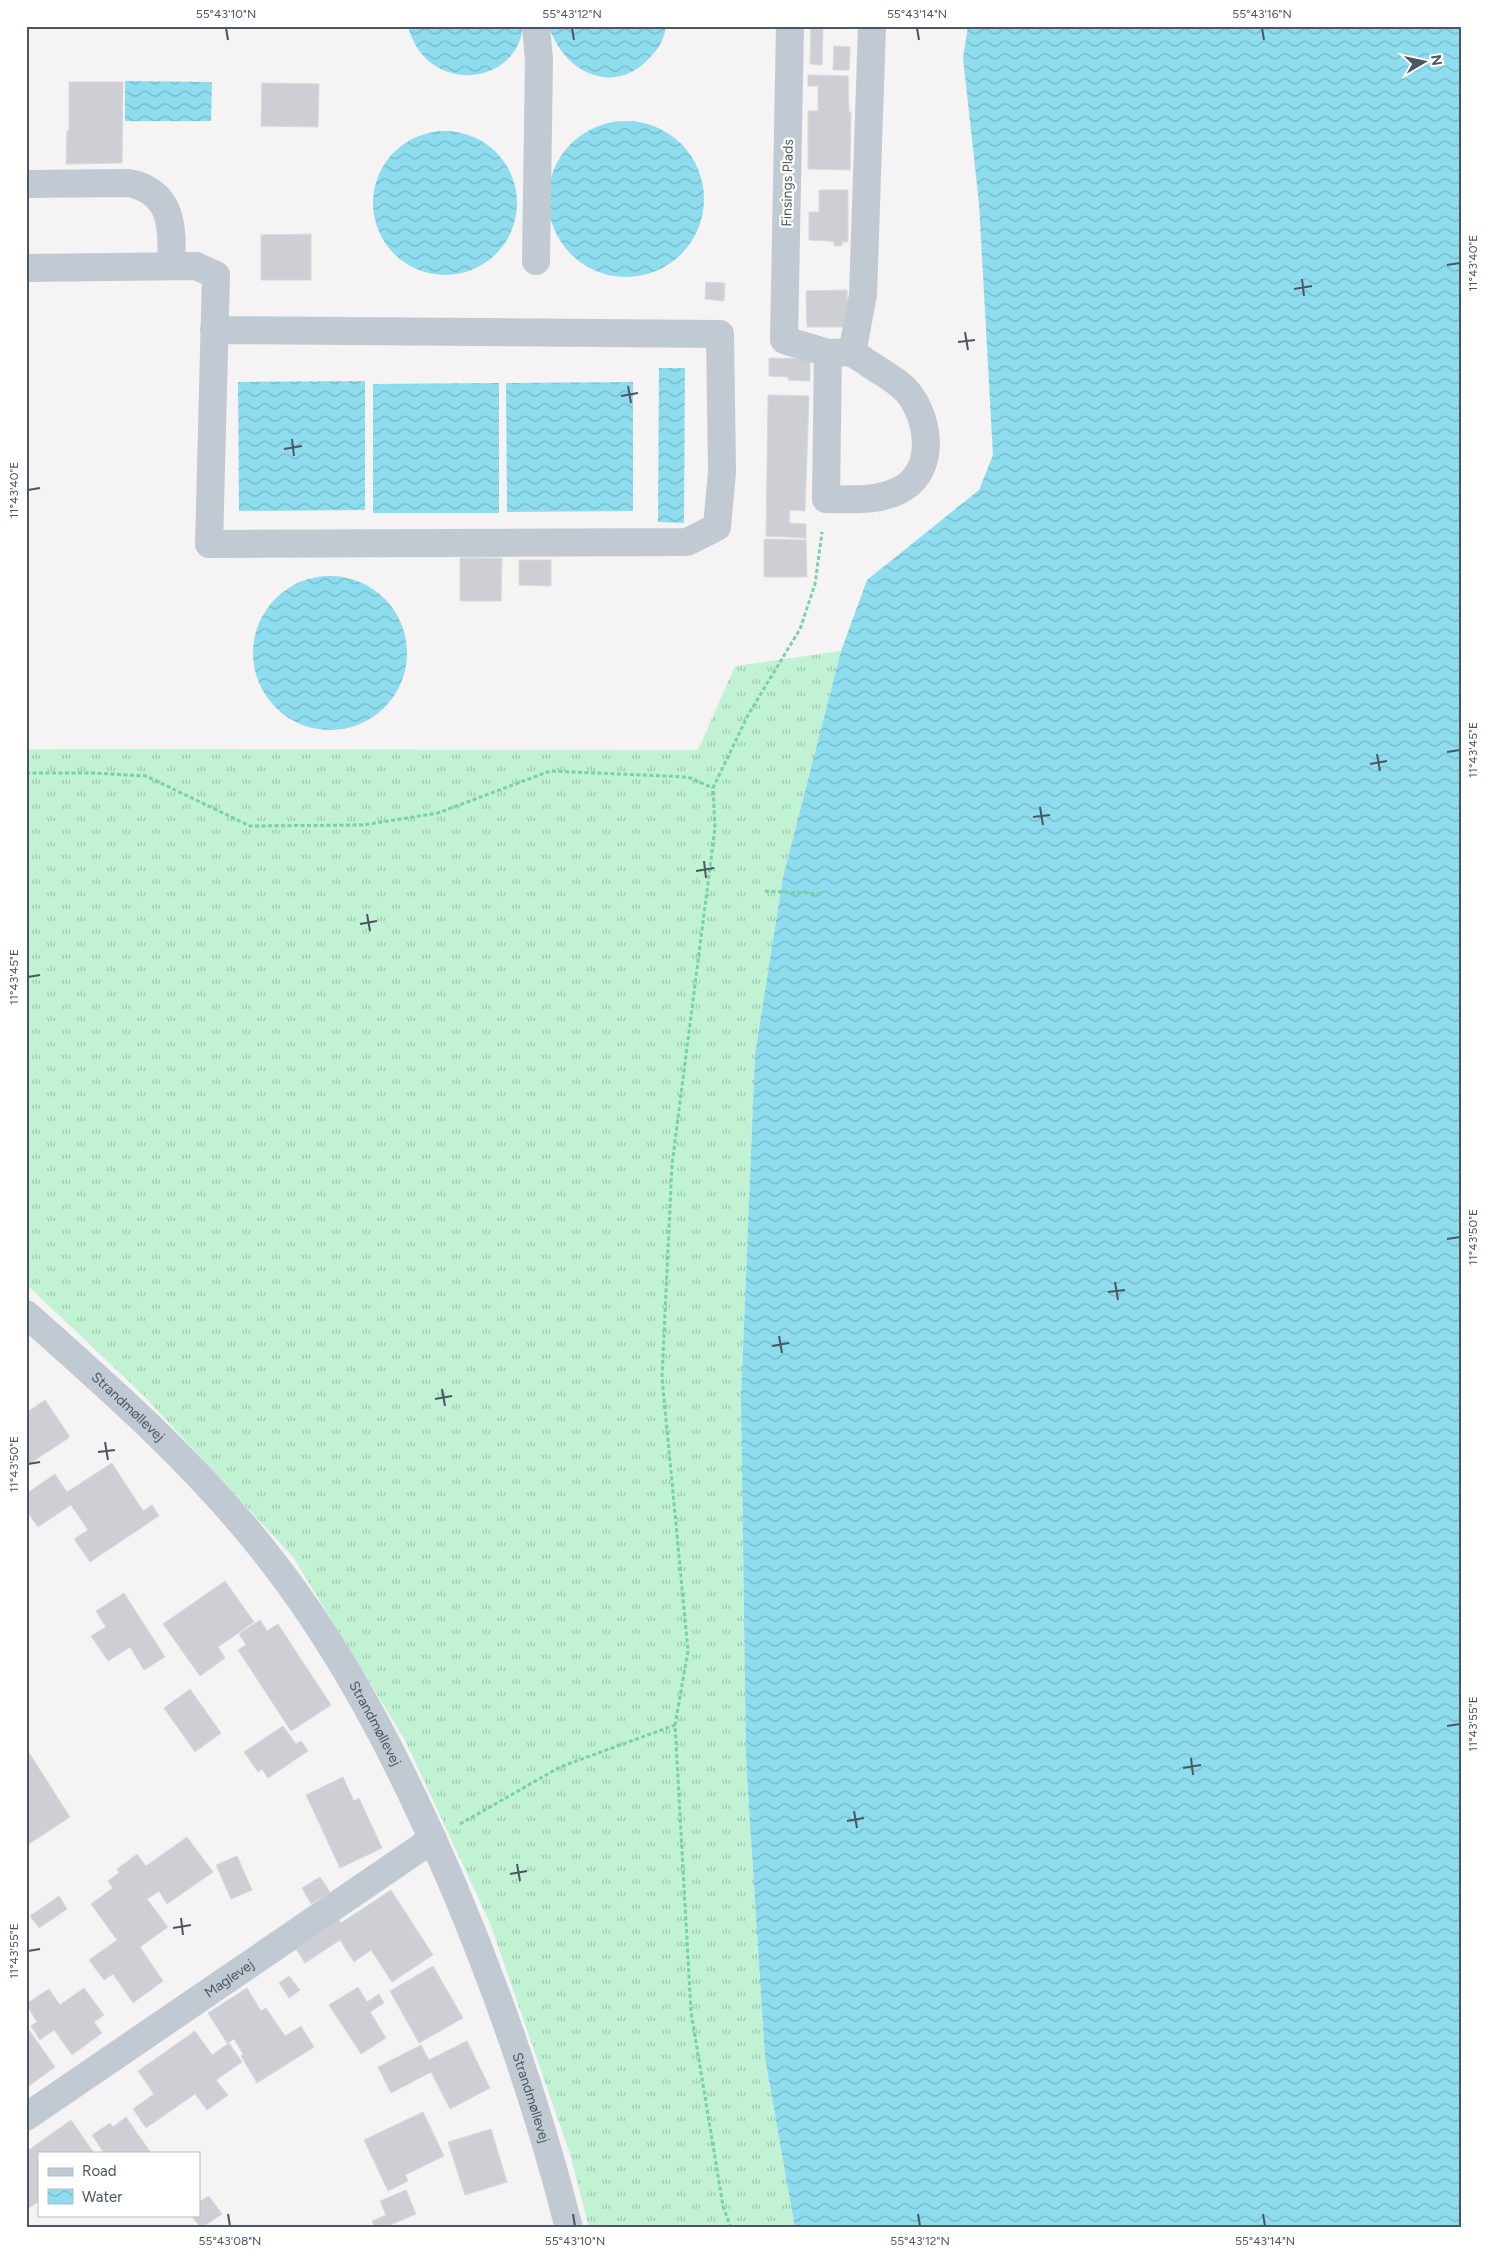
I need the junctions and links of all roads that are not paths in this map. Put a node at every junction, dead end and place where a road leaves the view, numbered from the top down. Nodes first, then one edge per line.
1 (536, 26) edge
2 (790, 26) edge
3 (872, 26) edge
4 (26, 184) edge
5 (536, 261) dead end
6 (171, 265) junction
7 (26, 268) edge
8 (214, 330) junction
9 (840, 353) junction
10 (26, 1314) edge
11 (433, 1839) junction
12 (26, 2117) edge
13 (569, 2228) edge

1 - 5 street
2 - 9 street, Finsings Plads
3 - 9 street
4 - 6 street
6 - 7 street
6 - 8 street
8 - 8 street
9 - 9 street
10 - 11 street, Strandmøllevej
11 - 12 street, Maglevej
11 - 13 street, Strandmøllevej

